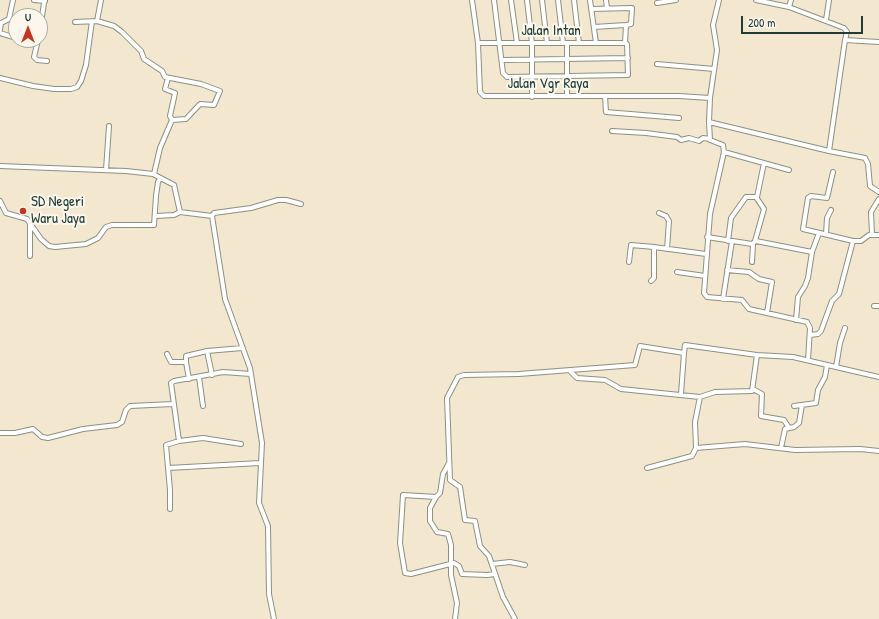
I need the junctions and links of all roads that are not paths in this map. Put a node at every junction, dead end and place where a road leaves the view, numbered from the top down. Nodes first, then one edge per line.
1 (13, 0) edge
2 (34, 0) edge
3 (101, 0) edge
4 (472, 0) edge
5 (494, 0) edge
6 (511, 0) edge
7 (527, 0) edge
8 (542, 0) edge
9 (558, 0) edge
10 (574, 0) edge
11 (590, 0) edge
12 (606, 0) edge
13 (676, 0) edge
14 (719, 0) edge
15 (756, 0) edge
16 (791, 0) edge
17 (829, 0) edge
18 (45, 1) edge
19 (657, 3) dead end
20 (789, 7) junction
21 (591, 8) junction
22 (607, 8) junction
23 (826, 20) junction
24 (95, 21) junction
25 (75, 22) dead end
26 (626, 25) junction
27 (594, 27) junction
28 (0, 30) edge
29 (845, 40) junction
30 (879, 42) edge
31 (478, 43) junction
32 (500, 43) junction
33 (517, 43) junction
34 (532, 43) junction
35 (547, 43) junction
36 (565, 43) junction
37 (579, 43) junction
38 (596, 43) junction
39 (625, 43) junction
40 (36, 48) edge
41 (567, 58) junction
42 (628, 58) junction
43 (502, 60) junction
44 (47, 61) dead end
45 (531, 61) junction
46 (657, 64) dead end
47 (714, 69) junction
48 (532, 76) junction
49 (567, 76) junction
50 (0, 78) edge
51 (168, 78) junction
52 (532, 96) junction
53 (567, 96) junction
54 (605, 96) junction
55 (710, 98) junction
56 (679, 118) dead end
57 (172, 120) junction
58 (709, 122) junction
59 (109, 126) dead end
60 (612, 131) dead end
61 (710, 139) junction
62 (829, 151) junction
63 (724, 152) junction
64 (764, 163) junction
65 (0, 166) edge
66 (106, 170) junction
67 (789, 170) dead end
68 (833, 172) dead end
69 (154, 174) junction
70 (160, 178) junction
71 (879, 192) edge
72 (756, 198) junction
73 (879, 199) edge
74 (0, 201) edge
75 (301, 204) dead end
76 (831, 210) dead end
77 (180, 212) junction
78 (659, 213) dead end
79 (156, 216) junction
80 (212, 216) junction
81 (30, 222) junction
82 (819, 233) junction
83 (826, 234) junction
84 (872, 234) junction
85 (879, 235) edge
86 (708, 237) junction
87 (730, 241) junction
88 (853, 241) junction
89 (754, 242) junction
90 (654, 247) junction
91 (667, 249) junction
92 (812, 252) junction
93 (706, 254) junction
94 (30, 256) dead end
95 (630, 262) dead end
96 (752, 262) dead end
97 (727, 270) junction
98 (677, 272) dead end
99 (705, 276) junction
100 (651, 281) dead end
101 (723, 299) junction
102 (874, 306) dead end
103 (879, 306) edge
104 (767, 313) junction
105 (796, 320) junction
106 (845, 328) dead end
107 (810, 335) junction
108 (242, 348) junction
109 (207, 351) junction
110 (684, 353) junction
111 (167, 354) dead end
112 (757, 355) junction
113 (808, 360) junction
114 (186, 362) junction
115 (827, 365) junction
116 (836, 367) junction
117 (570, 371) junction
118 (251, 374) junction
119 (212, 375) junction
120 (879, 377) edge
121 (199, 378) junction
122 (188, 379) junction
123 (753, 389) junction
124 (681, 394) junction
125 (700, 397) junction
126 (173, 404) junction
127 (802, 405) junction
128 (203, 406) dead end
129 (794, 406) dead end
130 (789, 428) junction
131 (0, 433) edge
132 (179, 441) junction
133 (241, 444) dead end
134 (696, 448) junction
135 (781, 448) junction
136 (879, 451) edge
137 (260, 463) junction
138 (449, 463) junction
139 (168, 468) junction
140 (647, 468) dead end
141 (436, 497) junction
142 (170, 508) dead end
143 (452, 563) junction
144 (492, 564) junction
145 (525, 566) dead end
146 (495, 574) junction
147 (274, 619) edge
148 (455, 619) edge
149 (515, 619) edge

1 - 28 street
2 - 18 street
3 - 24 street
4 - 31 street, Jalan Vgr Raya
5 - 32 street
6 - 33 street
7 - 34 street
8 - 35 street
9 - 36 street
10 - 37 street
11 - 21 street
12 - 22 street
13 - 19 street
14 - 47 street
15 - 20 street
16 - 20 street
17 - 23 street
20 - 23 street
21 - 22 street
21 - 27 street
22 - 26 street
23 - 29 street
24 - 25 street
24 - 50 street
24 - 51 street
26 - 27 street
26 - 39 street
27 - 38 street
29 - 30 street
29 - 62 street
31 - 32 street, Jalan Intan
31 - 52 street, Jalan Vgr Raya
32 - 33 street, Jalan Intan
32 - 43 street
33 - 34 street, Jalan Intan
34 - 35 street, Jalan Intan
34 - 45 street
35 - 36 street, Jalan Intan
36 - 37 street, Jalan Intan
36 - 41 street
37 - 38 street, Jalan Intan
38 - 39 street, Jalan Intan
39 - 42 street
40 - 44 street
41 - 42 street
41 - 45 street
41 - 49 street
42 - 49 street
43 - 45 street
43 - 48 street
45 - 48 street
46 - 47 street
47 - 55 street
48 - 49 street
48 - 52 street
49 - 53 street
51 - 57 street
51 - 57 street
52 - 53 street, Jalan Vgr Raya
53 - 54 street, Jalan Vgr Raya
54 - 55 street, Jalan Vgr Raya
54 - 56 street
55 - 58 street
57 - 69 street
58 - 61 street
58 - 62 street
59 - 66 street
60 - 61 street
61 - 63 street
62 - 71 street
63 - 64 street
63 - 86 street
64 - 67 street
64 - 72 street
65 - 66 street
66 - 69 street
68 - 82 street
69 - 70 street
70 - 77 street
70 - 79 street
72 - 87 street
72 - 89 street
73 - 84 street
74 - 81 street
75 - 80 street
76 - 83 street
77 - 79 street
77 - 80 street
78 - 91 street
79 - 81 street
80 - 108 street
81 - 94 street
82 - 83 street
82 - 92 street
83 - 88 street
84 - 85 street
84 - 88 street
86 - 87 street
86 - 93 street
87 - 89 street
87 - 97 street
88 - 107 street
89 - 92 street
89 - 96 street
90 - 91 street
90 - 95 street
90 - 100 street
91 - 93 street
92 - 105 street
93 - 99 street
97 - 101 street
97 - 104 street
98 - 99 street
99 - 101 street
101 - 104 street
102 - 103 street
104 - 105 street
105 - 107 street
106 - 116 street
107 - 113 street
108 - 109 street
108 - 118 street
109 - 114 street
109 - 119 street
110 - 112 street
110 - 117 street
110 - 124 street
111 - 114 street
112 - 113 street
112 - 123 street
113 - 115 street
114 - 122 street
115 - 116 street
115 - 127 street
116 - 120 street
117 - 124 street
117 - 138 street
118 - 119 street
118 - 137 street
119 - 121 street
121 - 122 street
121 - 128 street
122 - 126 street
123 - 125 street
123 - 130 street
124 - 125 street
125 - 134 street
126 - 131 street
126 - 132 street
127 - 129 street
127 - 130 street
130 - 135 street
132 - 133 street
132 - 139 street
134 - 135 street
134 - 140 street
135 - 136 street
137 - 139 street
137 - 147 street
138 - 141 street
138 - 144 street
139 - 142 street
141 - 143 street
141 - 143 street
143 - 146 street
143 - 148 street
144 - 145 street
144 - 146 street
146 - 149 street

